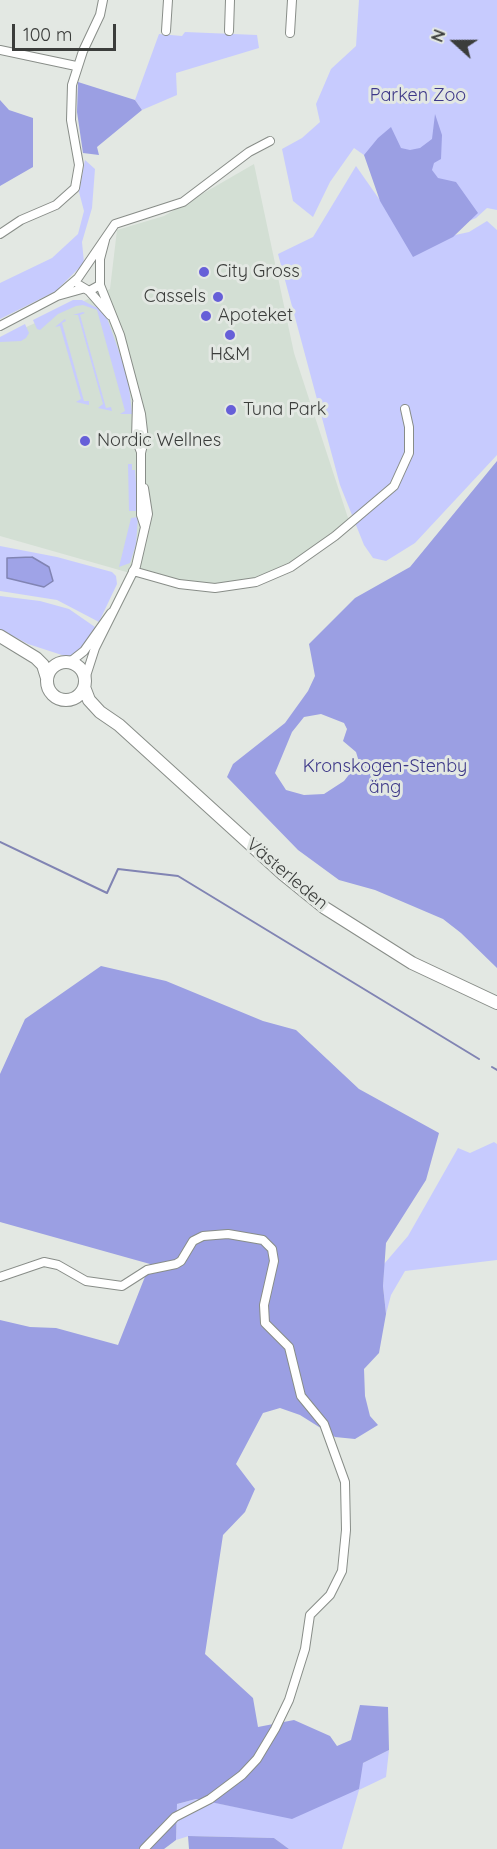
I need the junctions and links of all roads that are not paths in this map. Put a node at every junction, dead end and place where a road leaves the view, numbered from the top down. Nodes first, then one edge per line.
1 (103, 0) edge
2 (168, 0) edge
3 (230, 0) edge
4 (292, 0) edge
5 (166, 31) dead end
6 (229, 31) dead end
7 (290, 33) dead end
8 (0, 50) edge
9 (76, 66) junction
10 (270, 141) dead end
11 (0, 234) edge
12 (106, 234) junction
13 (99, 272) junction
14 (81, 274) junction
15 (100, 285) junction
16 (85, 290) junction
17 (57, 296) junction
18 (115, 320) junction
19 (0, 326) edge
20 (405, 409) dead end
21 (133, 571) junction
22 (112, 613) junction
23 (0, 636) edge
24 (24, 649) junction
25 (66, 662) junction
26 (47, 678) junction
27 (85, 683) junction
28 (69, 700) junction
29 (100, 712) junction
30 (497, 1002) edge
31 (0, 1277) edge
32 (144, 1849) edge

1 - 9 street
2 - 5 street
3 - 6 street
4 - 7 street
8 - 9 street
9 - 11 street
10 - 12 street
12 - 13 street
12 - 14 street
13 - 14 street
13 - 15 street
14 - 16 street
14 - 17 street
15 - 16 street
15 - 18 street
16 - 17 street
16 - 18 street
17 - 19 street
18 - 21 street
20 - 21 street
21 - 22 street
22 - 25 street
22 - 27 street
23 - 24 main road
24 - 25 main road
24 - 26 main road
25 - 26 main road
25 - 27 main road
26 - 28 main road
27 - 28 main road
27 - 29 main road, Västerleden
28 - 29 main road, Västerleden
29 - 30 main road, Västerleden
31 - 32 street

